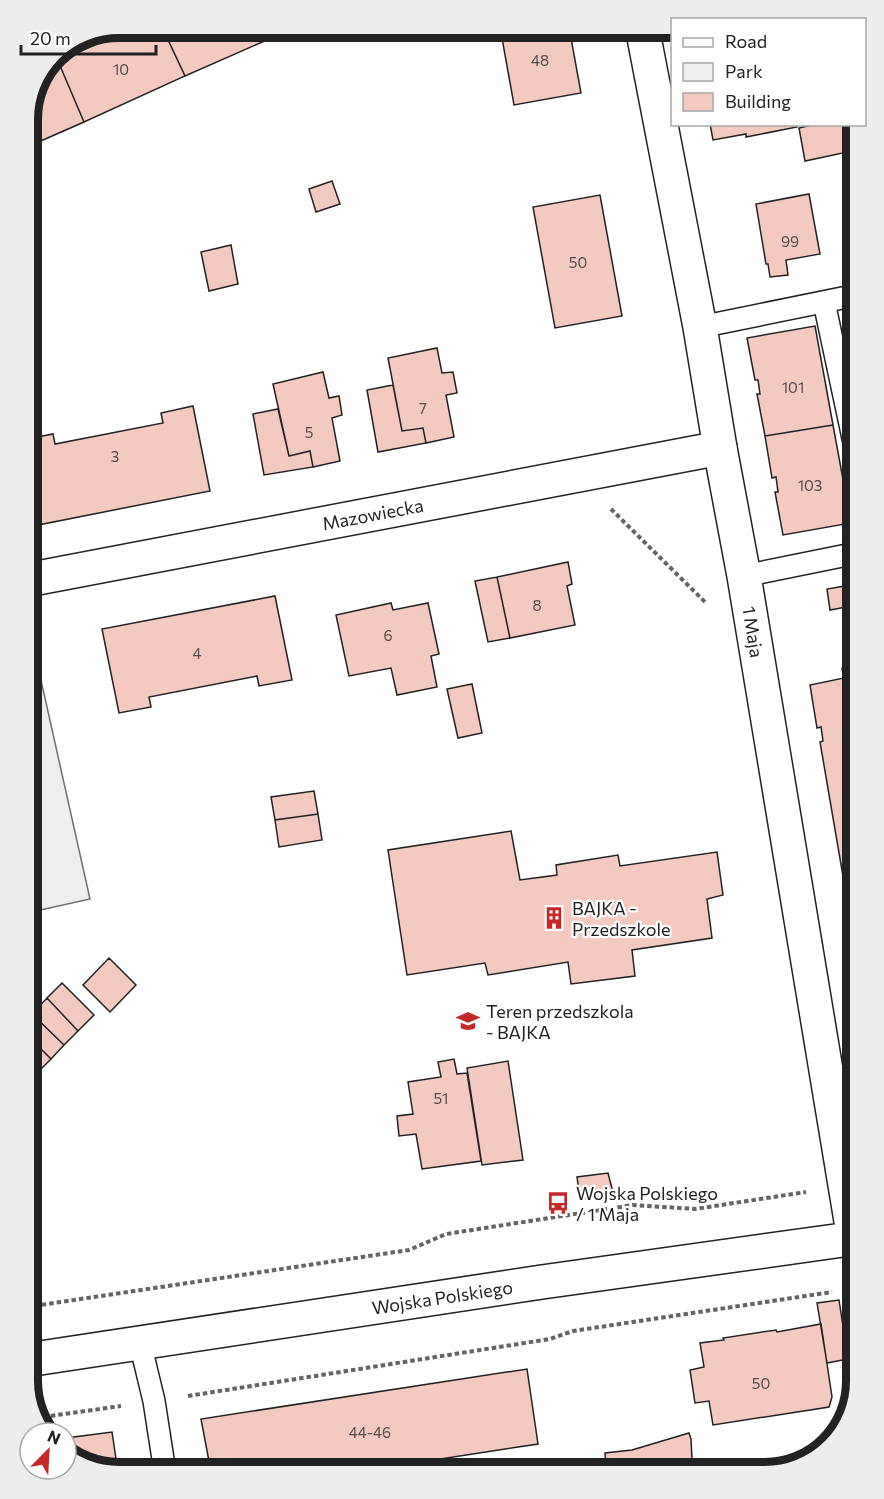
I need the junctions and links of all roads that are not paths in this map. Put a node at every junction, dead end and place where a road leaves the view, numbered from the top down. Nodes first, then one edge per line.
1 (644, 38) edge
2 (846, 297) edge
3 (824, 302) junction
4 (700, 327) junction
5 (846, 405) edge
6 (720, 448) junction
7 (846, 555) edge
8 (744, 576) junction
9 (38, 578) edge
10 (846, 1186) edge
11 (846, 1249) edge
12 (140, 1343) junction
13 (38, 1358) edge
14 (163, 1461) edge

1 - 4 street, 1 Maja
2 - 3 lane
3 - 4 lane
3 - 5 lane
4 - 6 street, 1 Maja
6 - 8 street, 1 Maja
6 - 9 street, Mazowiecka
7 - 8 lane
8 - 10 street, 1 Maja
11 - 12 street, Wojska Polskiego
12 - 13 street, Wojska Polskiego
12 - 14 lane

